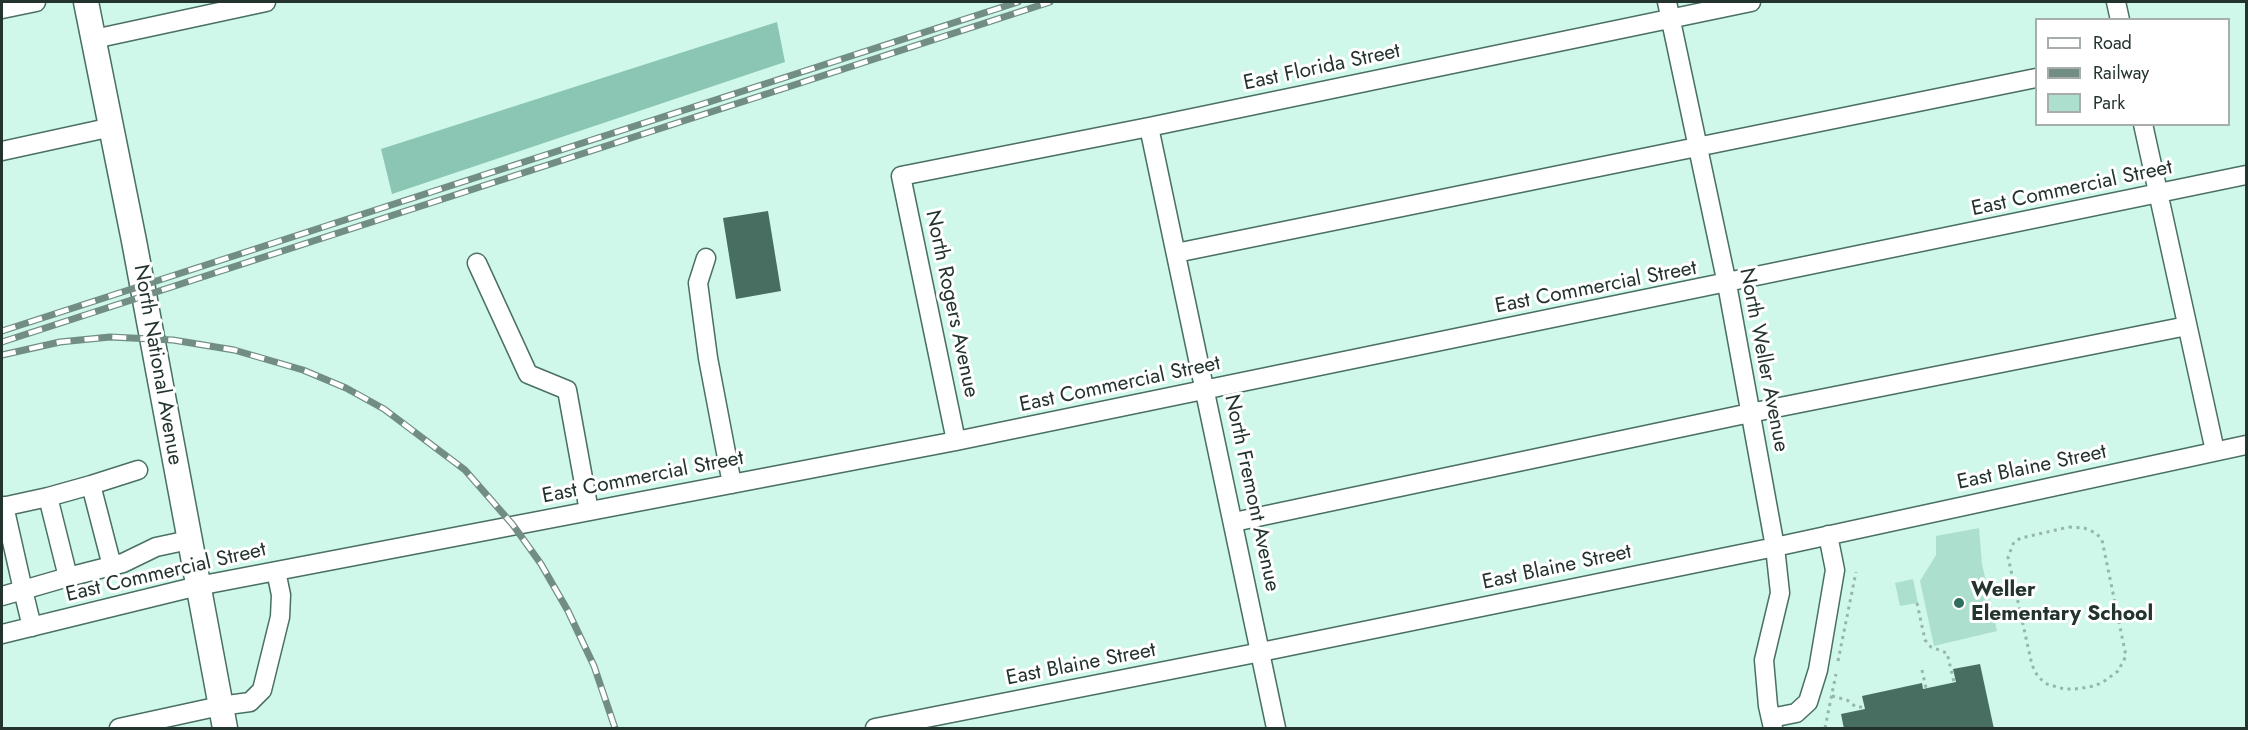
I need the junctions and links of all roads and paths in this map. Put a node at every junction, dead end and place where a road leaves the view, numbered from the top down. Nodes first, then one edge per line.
1 (36, 2) edge
2 (86, 2) edge
3 (266, 2) edge
4 (1751, 2) edge
5 (2116, 2) edge
6 (2, 9) edge
7 (1669, 10) edge
8 (2120, 18) edge
9 (94, 39) junction
10 (2035, 78) edge
11 (2142, 126) edge
12 (112, 127) junction
13 (1149, 127) junction
14 (1698, 146) junction
15 (2, 151) edge
16 (2247, 175) edge
17 (901, 176) joint
18 (2157, 194) junction
19 (1176, 253) junction
20 (706, 258) dead end
21 (477, 263) dead end
22 (1727, 284) junction
23 (2187, 326) junction
24 (1206, 390) junction
25 (1750, 412) junction
26 (956, 441) junction
27 (2247, 445) edge
28 (2215, 451) junction
29 (138, 470) dead end
30 (91, 484) junction
31 (732, 484) junction
32 (48, 497) junction
33 (3, 507) edge
34 (589, 511) junction
35 (1234, 522) junction
36 (1828, 535) junction
37 (189, 540) junction
38 (1775, 547) junction
39 (112, 566) junction
40 (276, 571) junction
41 (1856, 572) dead end
42 (68, 578) junction
43 (198, 586) junction
44 (23, 590) junction
45 (2, 596) edge
46 (1917, 603) dead end
47 (32, 627) junction
48 (2, 634) edge
49 (1261, 652) junction
50 (1838, 662) dead end
51 (2032, 665) joint
52 (1922, 670) dead end
53 (1836, 673) dead end
54 (1954, 682) dead end
55 (1926, 688) dead end
56 (1832, 696) junction
57 (1864, 707) dead end
58 (223, 717) edge
59 (958, 721) edge
60 (1772, 723) edge
61 (118, 729) edge
62 (875, 729) edge
63 (1276, 729) edge
64 (1825, 729) edge

1 - 6 street
2 - 9 main road, North National Avenue
3 - 9 street
4 - 7 street, East Florida Street
5 - 8 street
7 - 13 street, East Florida Street
7 - 14 street, North Weller Avenue
9 - 12 main road, North National Avenue
10 - 14 street
11 - 18 street
12 - 15 street
12 - 37 main road, North National Avenue
13 - 17 street, East Florida Street
13 - 19 street, North Fremont Avenue
14 - 19 street
14 - 22 street, North Weller Avenue
16 - 18 street, East Commercial Street
17 - 26 street, North Rogers Avenue
18 - 22 street, East Commercial Street
18 - 23 street
19 - 24 street, North Fremont Avenue
20 - 31 street
21 - 34 street
22 - 24 street, East Commercial Street
22 - 25 street, North Weller Avenue
23 - 25 street
23 - 28 street
24 - 26 street, East Commercial Street
24 - 35 street, North Fremont Avenue
25 - 35 street
25 - 38 street, North Weller Avenue
26 - 31 street, East Commercial Street
27 - 28 street, East Blaine Street
28 - 36 street, East Blaine Street
29 - 30 street
30 - 32 street
30 - 39 street
31 - 34 street, East Commercial Street
32 - 33 street
32 - 42 street
33 - 44 street
34 - 40 street, East Commercial Street
35 - 49 street, North Fremont Avenue
36 - 38 street, East Blaine Street
36 - 60 street
37 - 39 street
37 - 43 main road, North National Avenue
38 - 49 street, East Blaine Street
38 - 60 street, North Weller Avenue
39 - 42 street
40 - 43 street, East Commercial Street
40 - 58 street
41 - 50 path
42 - 44 street
43 - 47 street, East Commercial Street
43 - 58 main road, North National Avenue
44 - 45 street
44 - 47 street
46 - 54 path
47 - 48 street, East Commercial Street
49 - 59 street, East Blaine Street
49 - 63 street, North Fremont Avenue
51 - 51 path
52 - 55 path
53 - 56 path
56 - 57 path
56 - 64 path
58 - 61 street
59 - 62 street, East Blaine Street

